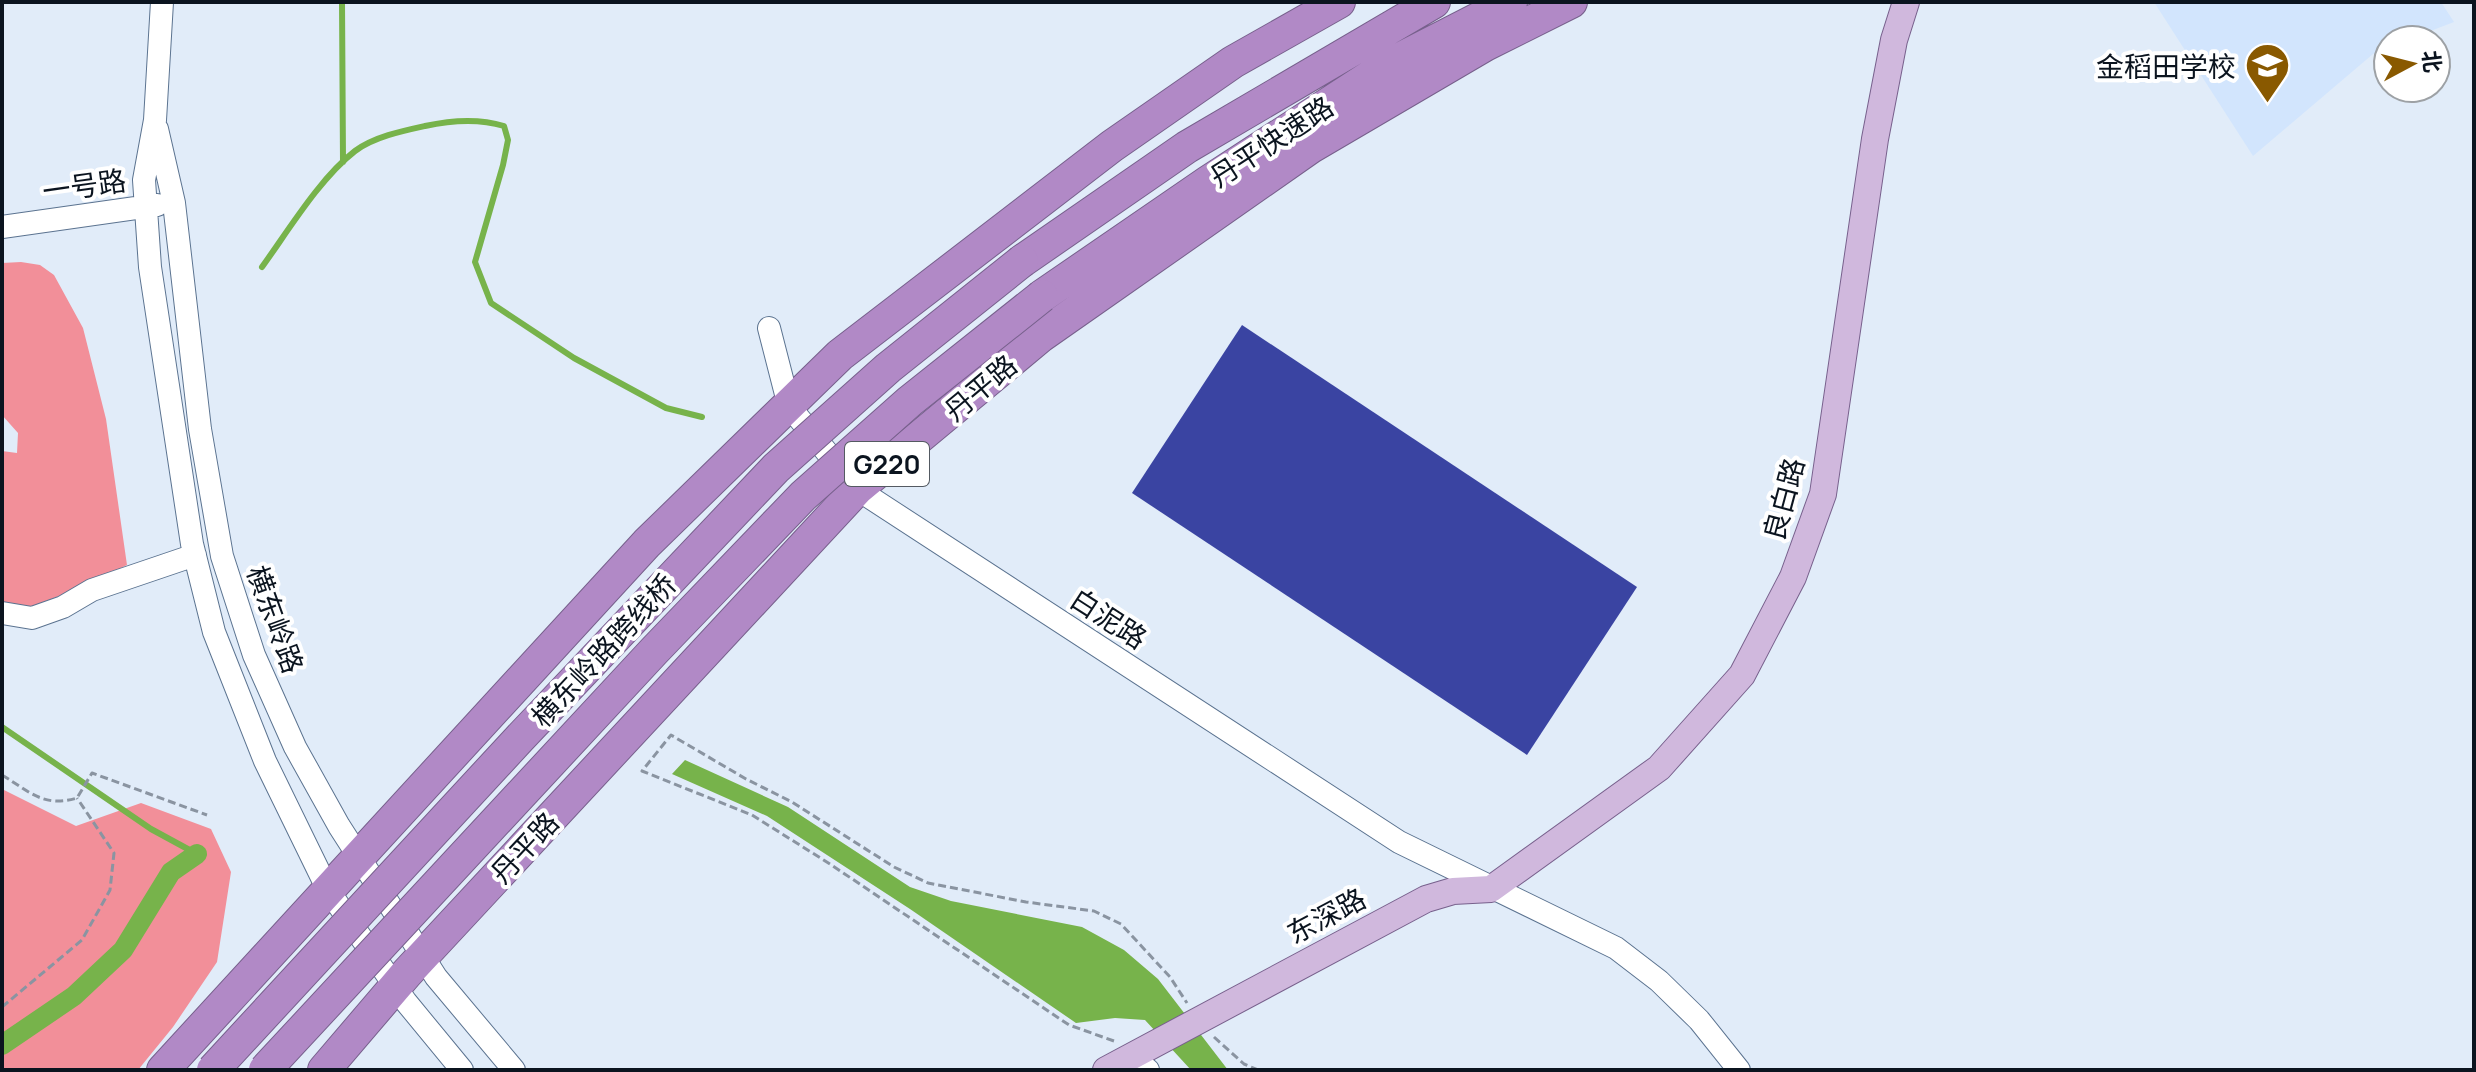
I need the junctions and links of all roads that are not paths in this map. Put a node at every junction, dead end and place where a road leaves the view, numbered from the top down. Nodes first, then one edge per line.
1 (162, 2) edge
2 (1339, 2) edge
3 (1434, 2) edge
4 (1511, 2) edge
5 (1571, 2) edge
6 (1906, 2) edge
7 (155, 120) junction
8 (174, 203) junction
9 (146, 207) junction
10 (2, 227) edge
11 (1022, 261) joint
12 (1042, 296) joint
13 (769, 328) dead end
14 (789, 406) junction
15 (857, 489) junction
16 (195, 555) junction
17 (2, 613) edge
18 (358, 857) junction
19 (1491, 889) junction
20 (328, 890) junction
21 (423, 956) junction
22 (396, 986) junction
23 (1140, 1063) edge
24 (163, 1070) edge
25 (213, 1070) edge
26 (265, 1070) edge
27 (324, 1070) edge
28 (462, 1070) edge
29 (514, 1070) edge
30 (1106, 1070) edge
31 (1739, 1070) edge

1 - 7 street, 横东岭路
2 - 14 highway
3 - 11 highway, 丹平快速路
4 - 12 highway, 丹平快速路
5 - 15 highway, 丹平路 / G220
6 - 19 main road, 良白路
7 - 8 street, 横东岭路
7 - 9 street, 横东岭路
8 - 9 street, 一号路
8 - 18 street, 横东岭路
9 - 10 street, 一号路
9 - 16 street, 横东岭路
11 - 25 highway, 横东岭路跨线桥, bridge
12 - 26 highway, 横东岭路跨线桥, bridge
13 - 14 street, 白泥路
14 - 15 street, 白泥路
14 - 18 highway
15 - 19 street, 白泥路
15 - 21 highway, 丹平路 / G220
16 - 17 street
16 - 20 street, 横东岭路
18 - 20 highway
18 - 21 street, 横东岭路
19 - 23 main road, 东深路
19 - 31 street, 白泥路
20 - 22 street, 横东岭路
20 - 24 highway
21 - 22 highway, 丹平路 / G220
21 - 29 street, 横东岭路
22 - 27 highway, 丹平路 / G220
22 - 28 street, 横东岭路
23 - 30 main road

